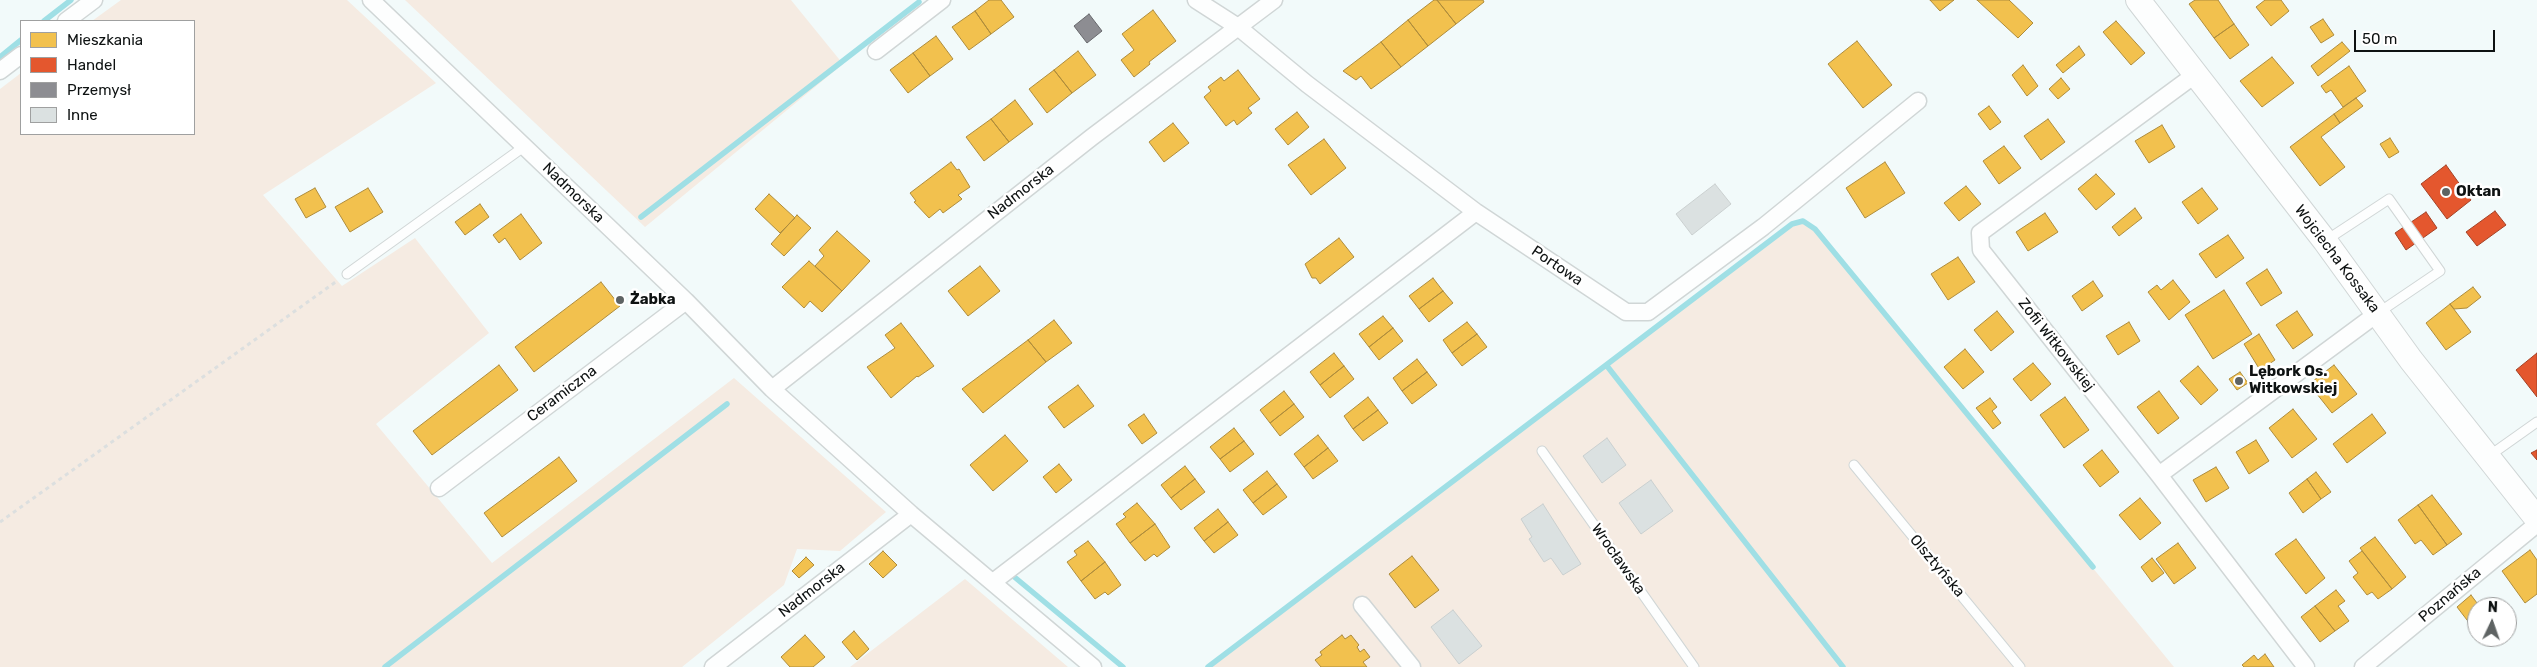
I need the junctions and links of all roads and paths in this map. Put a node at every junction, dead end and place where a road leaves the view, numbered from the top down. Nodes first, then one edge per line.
1 (94, 0) edge
2 (371, 0) edge
3 (942, 0) edge
4 (1196, 0) edge
5 (1274, 0) edge
6 (2138, 0) edge
7 (67, 20) edge
8 (1238, 27) junction
9 (876, 51) dead end
10 (20, 56) edge
11 (0, 71) edge
12 (2196, 74) junction
13 (1918, 101) dead end
14 (525, 146) junction
15 (1476, 212) junction
16 (2325, 241) junction
17 (347, 274) joint
18 (686, 301) junction
19 (2378, 313) junction
20 (772, 389) junction
21 (2537, 422) edge
22 (1542, 451) dead end
23 (2487, 458) junction
24 (1854, 465) dead end
25 (2159, 475) junction
26 (438, 488) dead end
27 (911, 514) junction
28 (2537, 518) edge
29 (0, 522) edge
30 (2537, 524) edge
31 (993, 582) junction
32 (1362, 604) dead end
33 (713, 667) edge
34 (1093, 667) edge
35 (1412, 667) edge
36 (1694, 667) edge
37 (2020, 667) edge
38 (2306, 667) edge
39 (2364, 667) edge

1 - 7 street
2 - 14 street, Nadmorska
3 - 9 street
4 - 8 street, Portowa
5 - 8 street, Nadmorska
6 - 12 main road, Wojciecha Kossaka
8 - 15 street, Portowa
8 - 20 street, Nadmorska
10 - 11 street
12 - 16 main road, Wojciecha Kossaka
12 - 25 street, Zofii Witkowskiej
13 - 15 street, Portowa
14 - 17 lane
14 - 18 street, Nadmorska
15 - 31 street
16 - 19 main road, Wojciecha Kossaka
16 - 19 lane
17 - 29 path
18 - 20 street, Nadmorska
18 - 26 street, Ceramiczna
19 - 23 main road, Wojciecha Kossaka
19 - 25 street
20 - 27 street, Nadmorska
21 - 23 lane
22 - 36 lane, Wrocławska
23 - 28 main road, Wojciecha Kossaka
24 - 37 lane, Olsztyńska
25 - 38 street, Zofii Witkowskiej
27 - 31 street, Nadmorska
27 - 33 street, Nadmorska
30 - 39 street, Poznańska
31 - 34 street, Nadmorska
32 - 35 street

